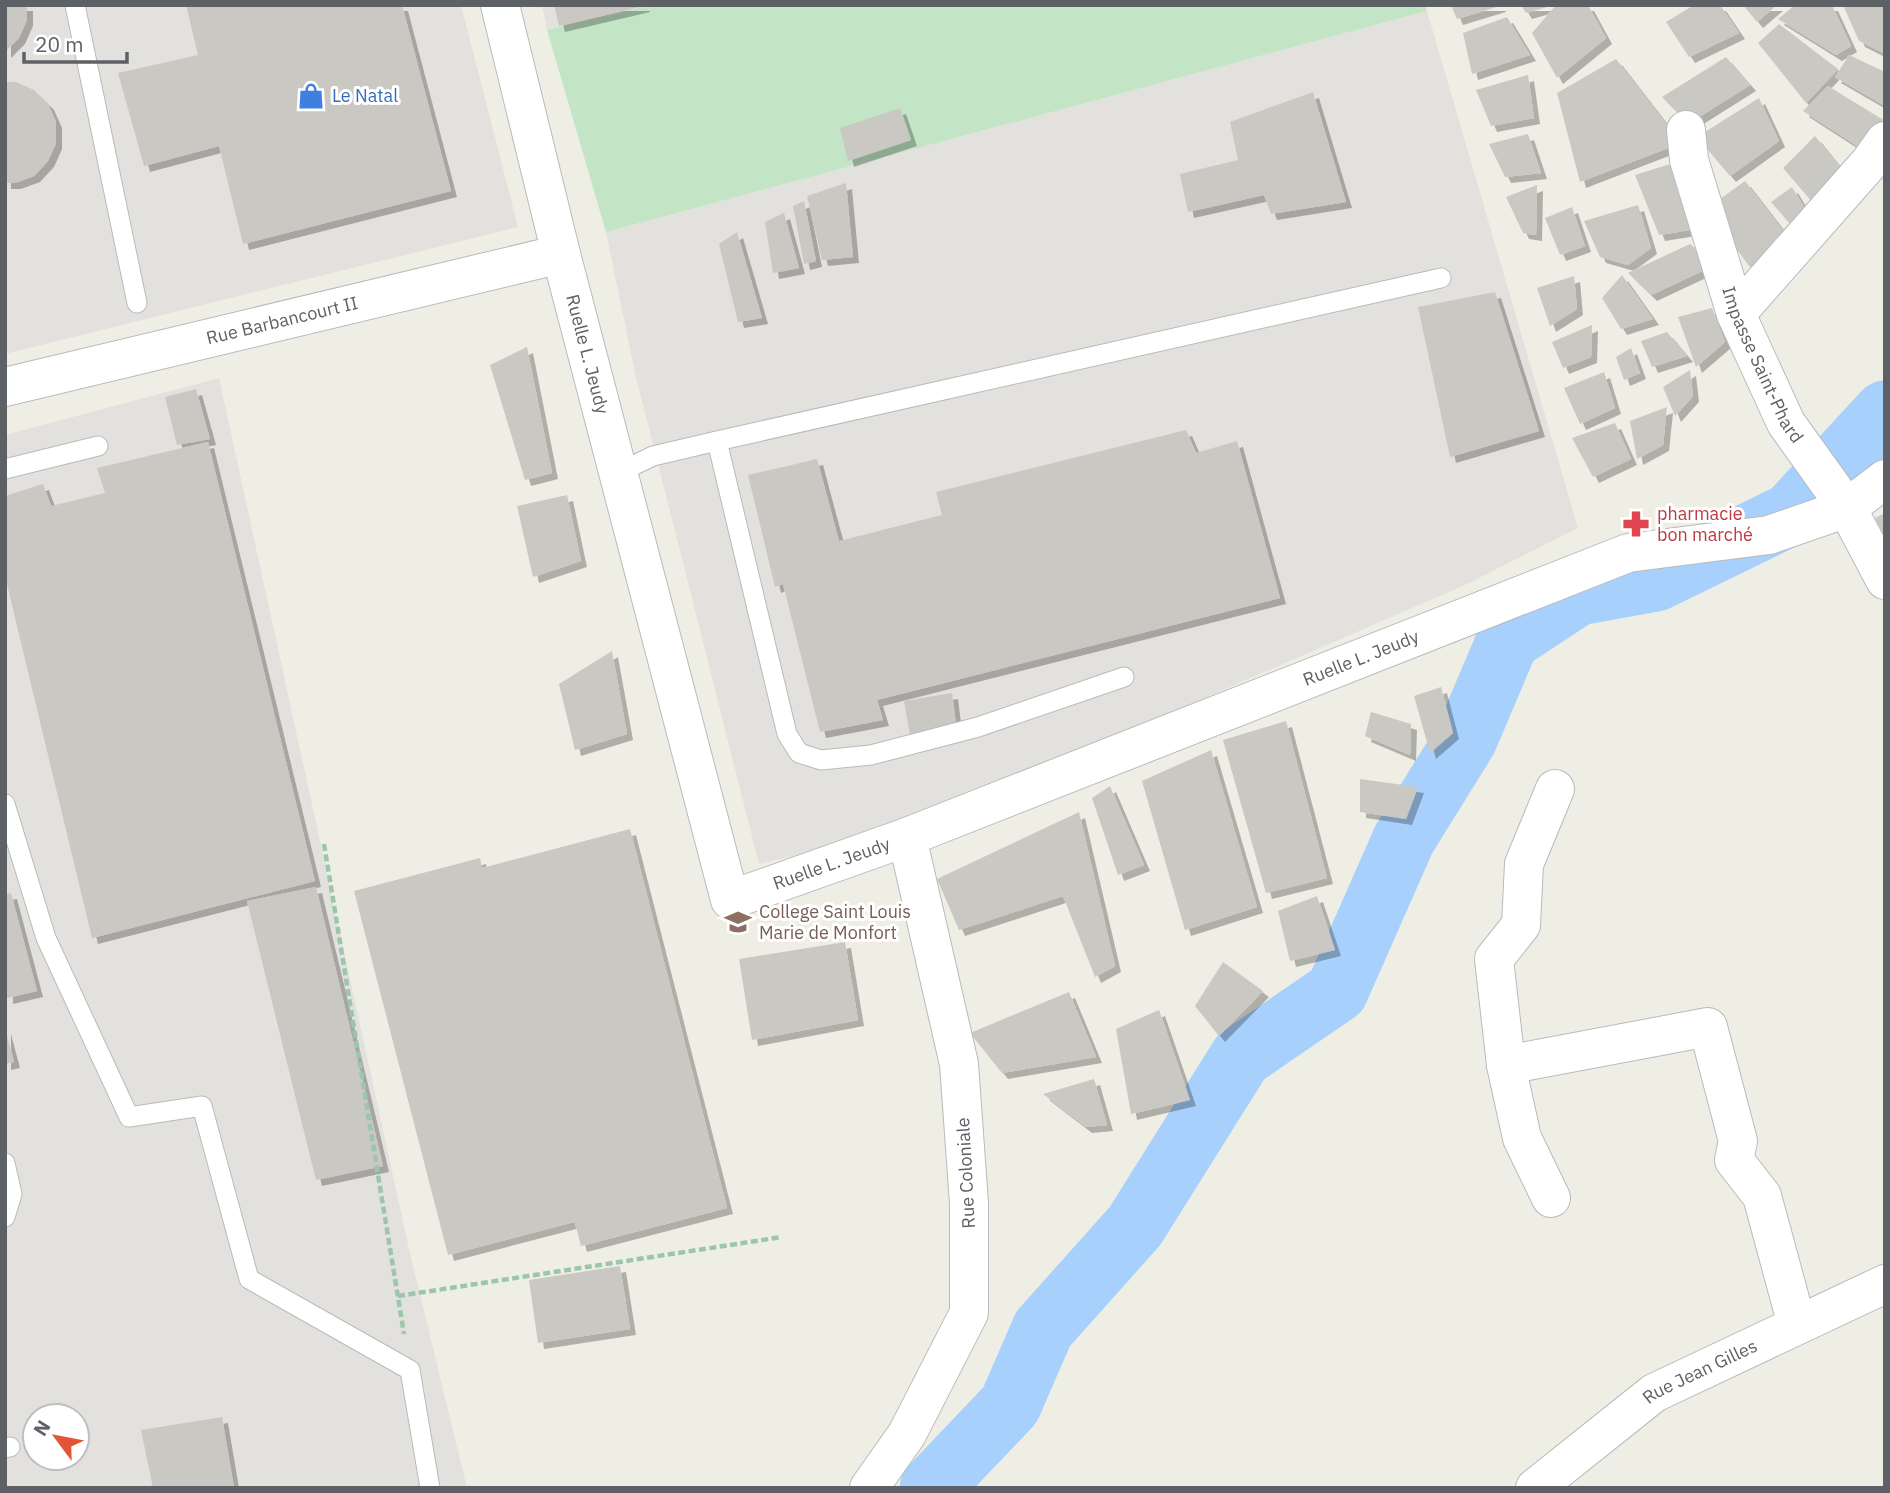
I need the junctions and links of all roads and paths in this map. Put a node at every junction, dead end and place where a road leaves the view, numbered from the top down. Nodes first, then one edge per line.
1 (75, 5) edge
2 (500, 5) edge
3 (1686, 130) dead end
4 (1885, 141) edge
5 (561, 254) junction
6 (1441, 278) dead end
7 (137, 303) dead end
8 (1736, 314) junction
9 (5, 387) edge
10 (717, 441) junction
11 (98, 446) dead end
12 (5, 469) edge
13 (620, 472) junction
14 (1885, 479) edge
15 (1847, 508) junction
16 (1885, 580) edge
17 (1124, 677) dead end
18 (1555, 789) dead end
19 (5, 804) edge
20 (907, 837) junction
21 (324, 844) dead end
22 (1506, 1065) junction
23 (5, 1163) edge
24 (1550, 1198) dead end
25 (5, 1217) edge
26 (782, 1237) dead end
27 (1885, 1284) edge
28 (398, 1296) junction
29 (1797, 1325) junction
30 (410, 1370) junction
31 (430, 1488) edge
32 (869, 1488) edge
33 (1535, 1488) edge

1 - 7 lane
2 - 5 street, Ruelle L. Jeudy
3 - 8 street, Impasse Saint-Phard
4 - 8 street
5 - 9 street, Rue Barbancourt II
5 - 13 street, Ruelle L. Jeudy
6 - 10 lane
8 - 15 street, Impasse Saint-Phard
10 - 13 lane
10 - 17 lane
11 - 12 lane
13 - 20 street, Ruelle L. Jeudy
14 - 15 street, Ruelle L. Jeudy
15 - 16 street, Impasse Saint-Phard
15 - 20 street, Ruelle L. Jeudy
18 - 22 street
19 - 30 lane
20 - 32 street, Rue Coloniale
21 - 28 path
22 - 24 street
22 - 29 street
23 - 25 lane
26 - 28 path
27 - 29 street, Rue Jean Gilles
28 - 30 path
29 - 33 street, Rue Jean Gilles
30 - 31 lane

